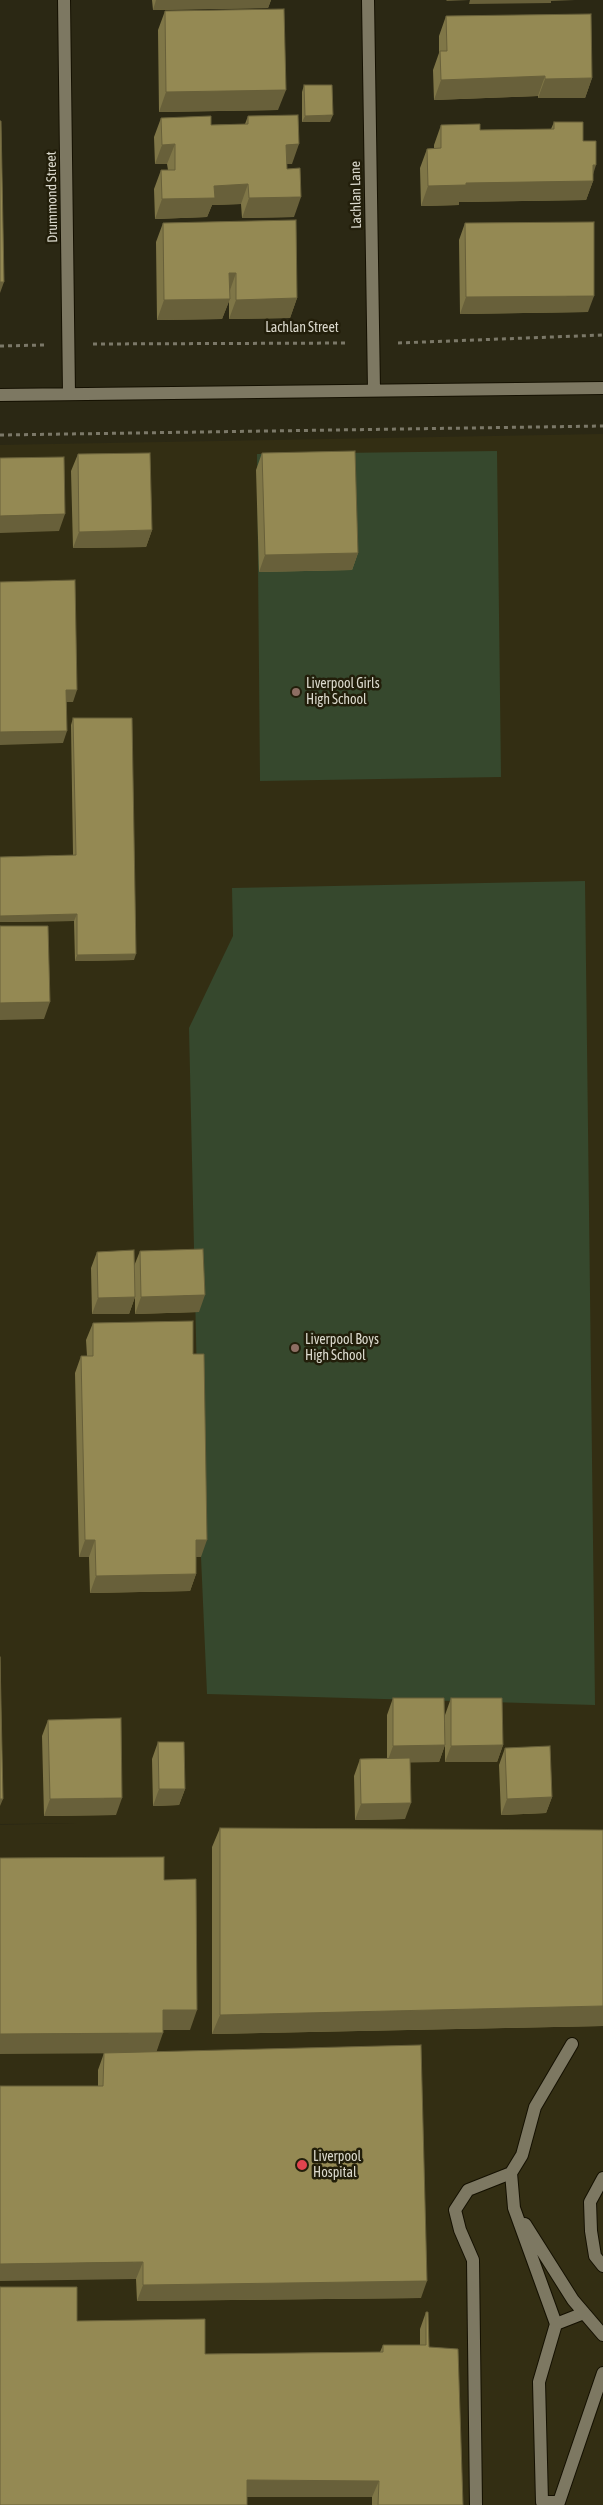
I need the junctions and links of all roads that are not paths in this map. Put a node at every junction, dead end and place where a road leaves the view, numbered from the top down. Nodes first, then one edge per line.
1 (64, 0) edge
2 (368, 0) edge
3 (602, 387) edge
4 (374, 390) junction
5 (0, 394) edge
6 (69, 394) junction
7 (572, 2044) dead end
8 (511, 2173) junction
9 (603, 2178) edge
10 (514, 2208) junction
11 (603, 2266) edge
12 (584, 2313) junction
13 (556, 2324) junction
14 (603, 2335) edge
15 (603, 2373) edge
16 (476, 2505) edge

1 - 6 street, Drummond Street
2 - 4 street, Lachlan Lane
3 - 4 street
4 - 6 street
5 - 6 street
7 - 8 street
8 - 10 street
8 - 16 street
9 - 11 street
10 - 12 street
10 - 13 street
12 - 13 street
12 - 14 street
13 - 15 street

